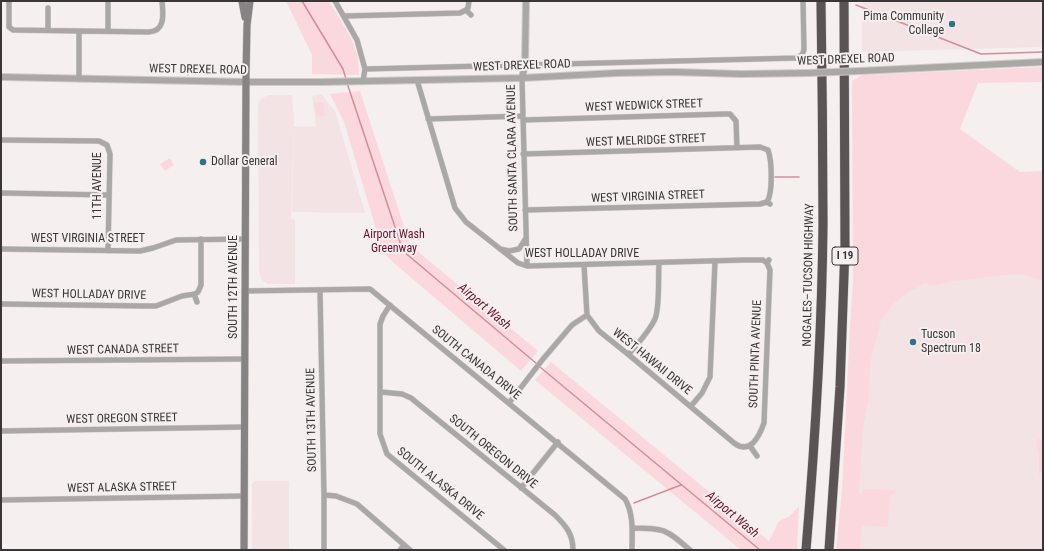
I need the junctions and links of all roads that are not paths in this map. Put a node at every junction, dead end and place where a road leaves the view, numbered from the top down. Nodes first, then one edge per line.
1 (9, 1) edge
2 (108, 1) edge
3 (162, 1) edge
4 (242, 1) edge
5 (250, 1) edge
6 (336, 1) edge
7 (469, 1) edge
8 (526, 1) edge
9 (803, 1) edge
10 (821, 1) edge
11 (844, 1) edge
12 (48, 8) dead end
13 (466, 10) junction
14 (471, 15) dead end
15 (345, 16) junction
16 (247, 25) junction
17 (48, 30) junction
18 (79, 31) junction
19 (108, 31) junction
20 (1043, 62) edge
21 (525, 64) junction
22 (365, 69) junction
23 (1, 77) edge
24 (522, 78) junction
25 (80, 79) junction
26 (417, 80) junction
27 (363, 81) junction
28 (246, 82) junction
29 (523, 118) junction
30 (428, 119) junction
31 (1, 140) edge
32 (737, 148) junction
33 (523, 154) junction
34 (1, 193) edge
35 (109, 195) junction
36 (768, 203) joint
37 (525, 210) junction
38 (526, 237) junction
39 (201, 239) junction
40 (245, 239) junction
41 (1, 249) edge
42 (498, 249) junction
43 (108, 251) junction
44 (715, 262) junction
45 (768, 262) joint
46 (659, 263) junction
47 (584, 265) junction
48 (527, 266) junction
49 (320, 290) junction
50 (244, 291) junction
51 (196, 293) junction
52 (197, 302) dead end
53 (1, 304) edge
54 (390, 305) junction
55 (587, 315) junction
56 (629, 354) junction
57 (244, 359) junction
58 (1, 361) edge
59 (381, 392) junction
60 (508, 403) junction
61 (691, 406) junction
62 (244, 427) junction
63 (1, 432) edge
64 (558, 442) junction
65 (749, 446) junction
66 (756, 456) dead end
67 (521, 488) junction
68 (324, 495) junction
69 (244, 496) junction
70 (1, 500) edge
71 (632, 528) junction
72 (404, 545) junction
73 (244, 550) edge
74 (324, 550) edge
75 (400, 550) edge
76 (410, 550) edge
77 (504, 550) edge
78 (573, 550) edge
79 (632, 550) edge
80 (690, 550) edge
81 (806, 550) edge
82 (829, 550) edge

1 - 17 street
2 - 19 street
3 - 19 street
4 - 16 main road, SOUTH 12TH AVENUE
5 - 16 main road, SOUTH 12TH AVENUE
6 - 15 street
7 - 13 street
8 - 21 street, SOUTH SANTA CLARA AVENUE
9 - 21 street, WEST DREXEL ROAD
10 - 81 highway, NOGALES–TUCSON HIGHWAY / I 19
11 - 82 highway, I 19
12 - 17 street
13 - 14 street
13 - 15 street
15 - 22 street
16 - 28 main road, SOUTH 12TH AVENUE
17 - 18 street
18 - 19 street
18 - 25 street
20 - 24 street, WEST DREXEL ROAD, bridge
21 - 22 street, WEST DREXEL ROAD
21 - 24 street, SOUTH SANTA CLARA AVENUE
22 - 27 street
23 - 25 street, WEST DREXEL ROAD
24 - 26 street, WEST DREXEL ROAD
24 - 29 street, SOUTH SANTA CLARA AVENUE
25 - 28 street, WEST DREXEL ROAD
26 - 27 street, WEST DREXEL ROAD
26 - 30 street, WEST HOLLADAY DRIVE
27 - 28 street, WEST DREXEL ROAD
28 - 40 main road, SOUTH 12TH AVENUE
29 - 30 street, WEST WEDWICK STREET
29 - 32 street, WEST WEDWICK STREET
29 - 33 street, SOUTH SANTA CLARA AVENUE
30 - 42 street, WEST HOLLADAY DRIVE
31 - 35 street, 11TH AVENUE
32 - 33 street, WEST MELRIDGE STREET
32 - 36 street, WEST MELRIDGE STREET
33 - 37 street, SOUTH SANTA CLARA AVENUE
34 - 35 street
35 - 43 street, 11TH AVENUE
36 - 37 street, WEST VIRGINIA STREET
37 - 38 street, SOUTH SANTA CLARA AVENUE
38 - 42 street
38 - 48 street, SOUTH SANTA CLARA AVENUE
39 - 40 street, WEST VIRGINIA STREET
39 - 43 street, WEST VIRGINIA STREET
39 - 51 street
40 - 50 main road, SOUTH 12TH AVENUE
41 - 43 street, WEST VIRGINIA STREET
42 - 48 street, WEST HOLLADAY DRIVE
44 - 45 street, WEST HOLLADAY DRIVE
44 - 46 street, WEST HOLLADAY DRIVE
44 - 61 street
45 - 65 street, SOUTH PINTA AVENUE
46 - 47 street, WEST HOLLADAY DRIVE
46 - 56 street
47 - 48 street, WEST HOLLADAY DRIVE
47 - 55 street
49 - 50 street, SOUTH CANADA DRIVE
49 - 54 street, SOUTH CANADA DRIVE
49 - 68 street, SOUTH 13TH AVENUE
50 - 57 main road, SOUTH 12TH AVENUE
51 - 52 street
51 - 53 street, WEST HOLLADAY DRIVE
54 - 59 street, SOUTH ALASKA DRIVE
54 - 60 street, SOUTH CANADA DRIVE
55 - 56 street, WEST HAWAII DRIVE
55 - 60 street
56 - 61 street, WEST HAWAII DRIVE
57 - 58 street, WEST CANADA STREET
57 - 62 main road, SOUTH 12TH AVENUE
59 - 67 street, SOUTH OREGON DRIVE
59 - 77 street, SOUTH ALASKA DRIVE
60 - 64 street, SOUTH CANADA DRIVE
61 - 65 street, WEST HAWAII DRIVE
62 - 63 street, WEST OREGON STREET
62 - 69 main road, SOUTH 12TH AVENUE
64 - 67 street
64 - 71 street, SOUTH CANADA DRIVE
65 - 66 street
67 - 78 street, SOUTH OREGON DRIVE
68 - 72 street
68 - 74 street, SOUTH 13TH AVENUE
69 - 70 street, WEST ALASKA STREET
69 - 73 main road, SOUTH 12TH AVENUE
71 - 79 street, SOUTH CANADA DRIVE
71 - 80 street
72 - 75 street
72 - 76 street

